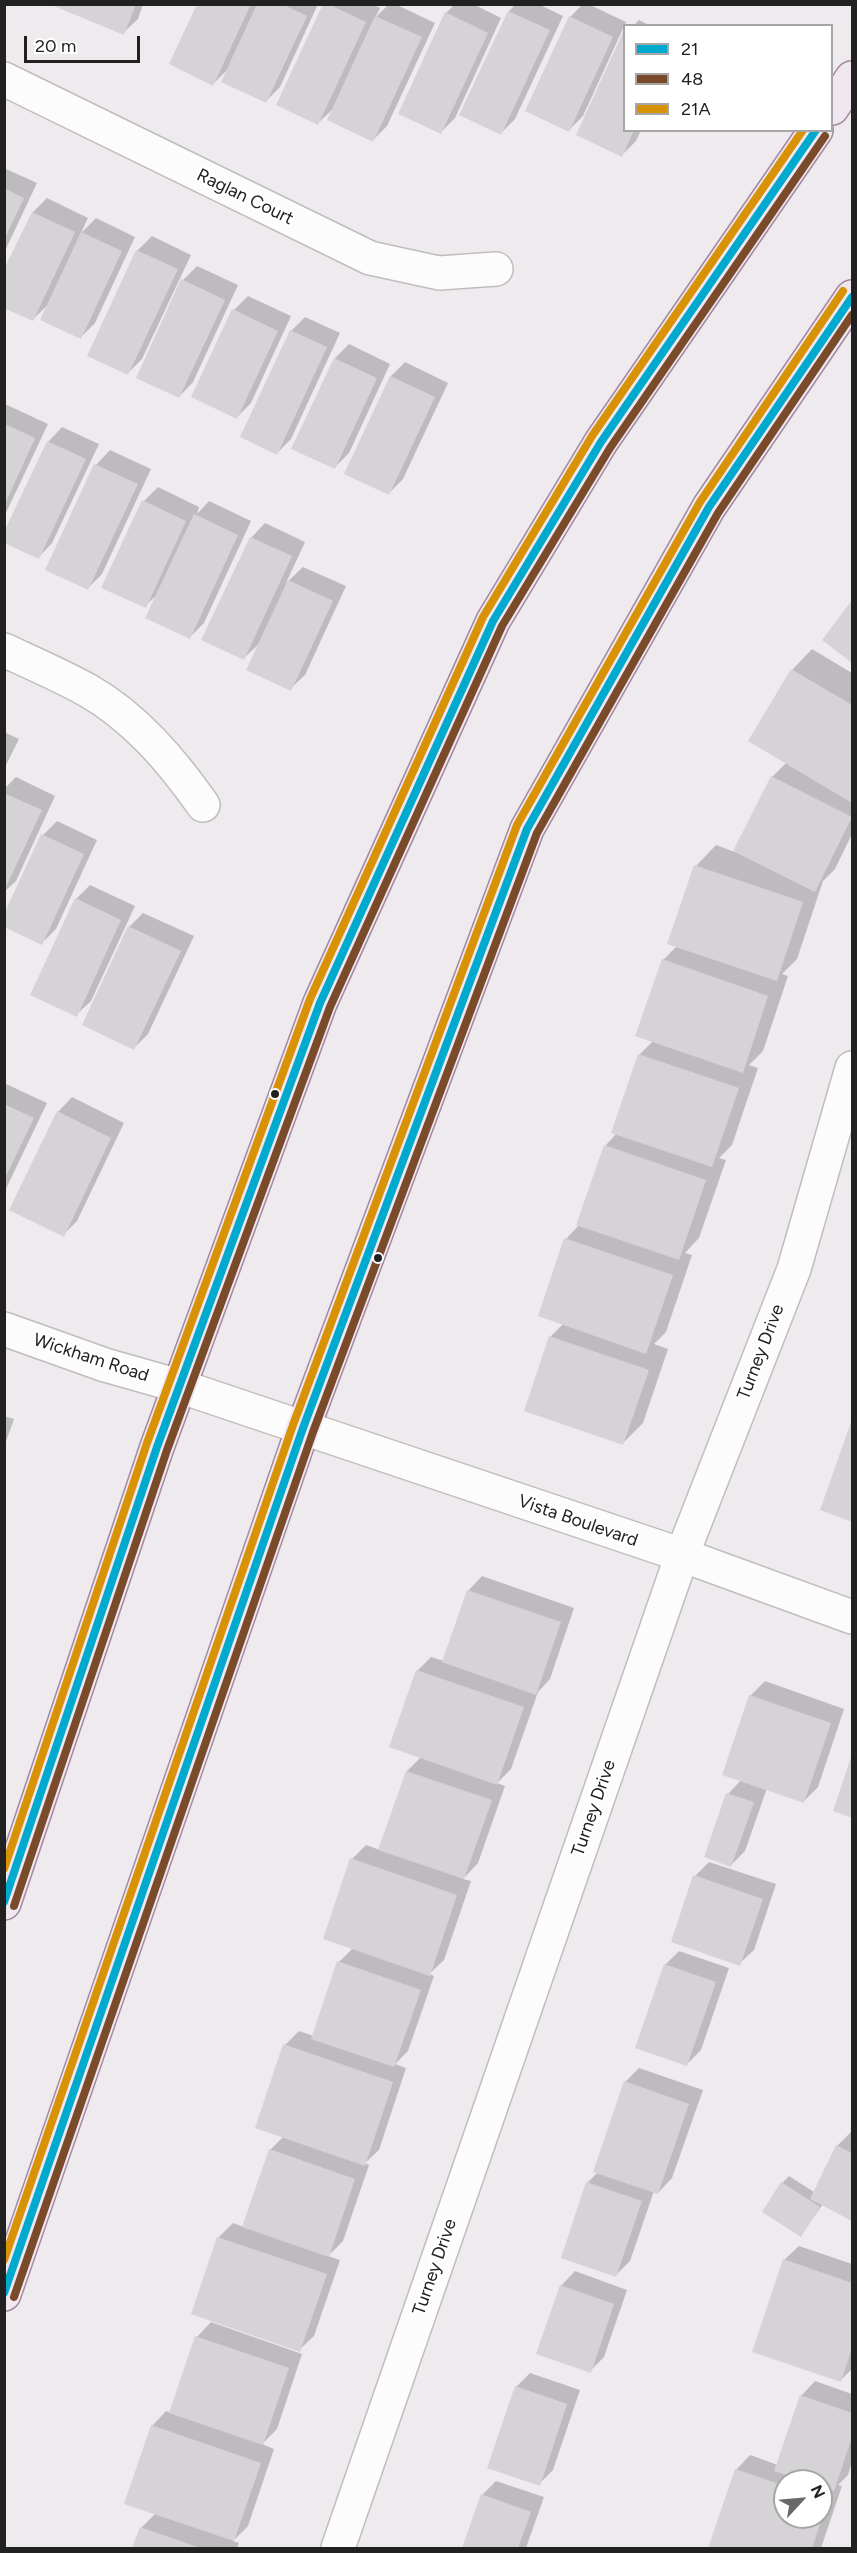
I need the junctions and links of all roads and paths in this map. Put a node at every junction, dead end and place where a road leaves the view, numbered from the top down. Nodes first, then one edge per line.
1 (852, 78) edge
2 (4, 79) edge
3 (833, 105) edge
4 (815, 132) edge
5 (496, 269) dead end
6 (852, 297) edge
7 (4, 650) edge
8 (203, 805) dead end
9 (852, 1068) edge
10 (4, 1329) edge
11 (179, 1386) junction
12 (303, 1428) junction
13 (682, 1556) junction
14 (852, 1617) edge
15 (4, 1903) edge
16 (4, 2294) edge
17 (338, 2548) edge

1 - 3 main road
2 - 5 street, Raglan Court
4 - 11 main road
6 - 12 main road
7 - 8 street
9 - 13 street, Turney Drive
10 - 11 street, Wickham Road
11 - 12 street, Wickham Road
11 - 15 main road
12 - 13 street, Vista Boulevard
12 - 16 main road
13 - 14 street, Vista Boulevard
13 - 17 street, Turney Drive

